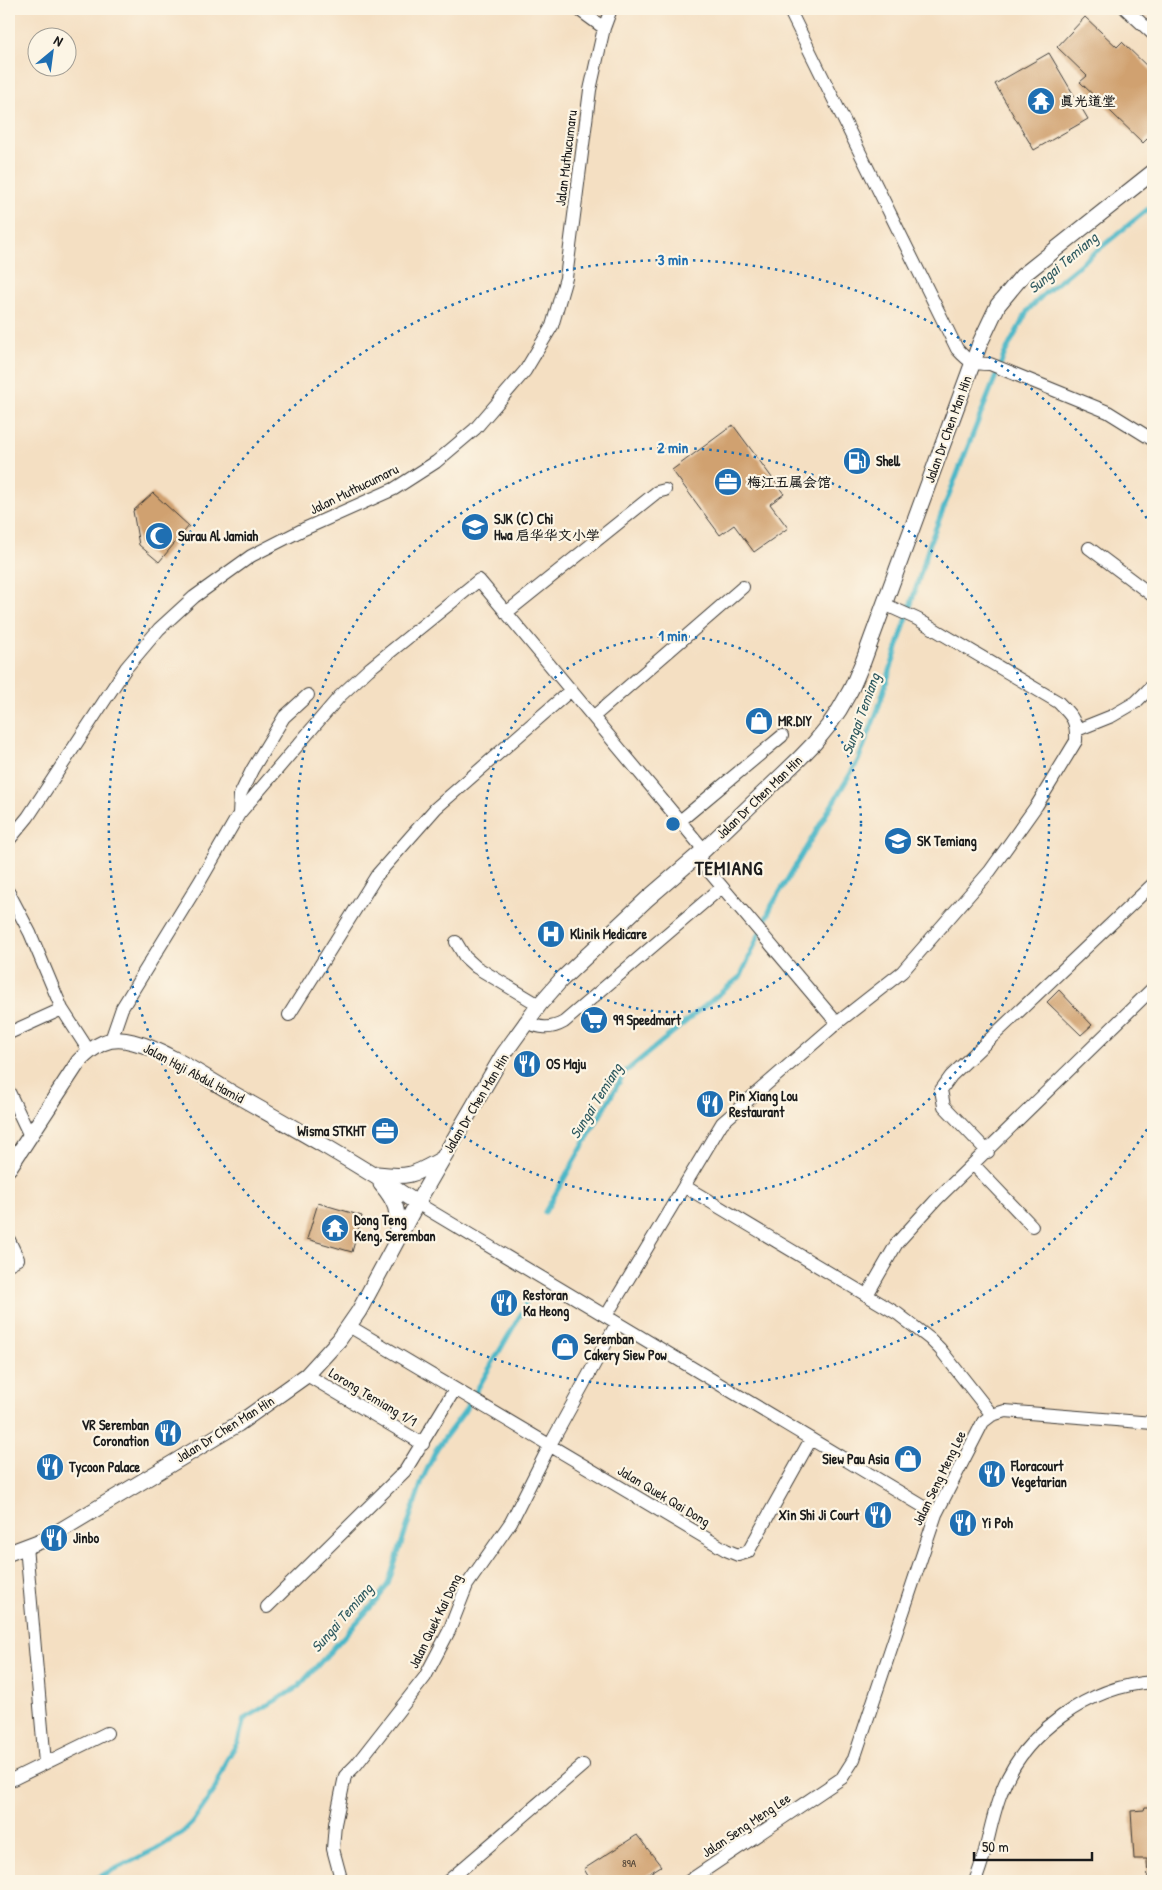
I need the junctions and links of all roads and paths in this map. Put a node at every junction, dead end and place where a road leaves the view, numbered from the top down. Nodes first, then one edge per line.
1 (578, 9) edge
2 (611, 9) edge
3 (789, 9) edge
4 (1126, 9) edge
5 (604, 28) junction
6 (1153, 34) edge
7 (1153, 172) edge
8 (973, 364) junction
9 (1153, 440) edge
10 (665, 490) dead end
11 (1089, 548) dead end
12 (743, 586) dead end
13 (1153, 596) edge
14 (890, 607) junction
15 (506, 613) junction
16 (1153, 685) edge
17 (571, 690) junction
18 (308, 695) dead end
19 (593, 717) junction
20 (1077, 730) junction
21 (782, 736) dead end
22 (238, 814) junction
23 (680, 821) junction
24 (9, 840) edge
25 (700, 853) junction
26 (1153, 884) edge
27 (722, 887) junction
28 (9, 893) edge
29 (456, 942) dead end
30 (1153, 988) edge
31 (539, 1004) junction
32 (62, 1009) junction
33 (289, 1016) dead end
34 (525, 1022) junction
35 (837, 1023) junction
36 (9, 1033) edge
37 (111, 1040) junction
38 (89, 1051) junction
39 (9, 1092) edge
40 (30, 1136) junction
41 (988, 1152) junction
42 (443, 1158) junction
43 (973, 1164) junction
44 (9, 1168) edge
45 (372, 1173) junction
46 (684, 1186) junction
47 (417, 1203) junction
48 (1032, 1226) dead end
49 (9, 1240) edge
50 (395, 1243) junction
51 (9, 1264) edge
52 (867, 1295) junction
53 (606, 1316) junction
54 (617, 1323) junction
55 (349, 1326) junction
56 (307, 1375) junction
57 (459, 1391) junction
58 (992, 1415) junction
59 (1153, 1422) edge
60 (811, 1439) junction
61 (422, 1444) junction
62 (550, 1445) junction
63 (936, 1514) junction
64 (26, 1546) junction
65 (9, 1553) edge
66 (266, 1607) dead end
67 (1153, 1682) edge
68 (107, 1733) dead end
69 (45, 1763) junction
70 (583, 1765) dead end
71 (9, 1781) edge
72 (340, 1881) edge
73 (448, 1881) edge
74 (688, 1881) edge
75 (975, 1881) edge

1 - 5 street
2 - 5 street, Jalan Muthucumaru
3 - 8 street
4 - 6 street
5 - 24 street, Jalan Muthucumaru
7 - 8 street, Jalan Dr Chen Man Hin
8 - 9 street
8 - 14 street, Jalan Dr Chen Man Hin
10 - 15 street
11 - 13 street
12 - 19 street
14 - 20 street
14 - 25 street, Jalan Dr Chen Man Hin
15 - 17 street
15 - 22 street
16 - 20 street
17 - 19 street
17 - 33 street
18 - 22 street
19 - 23 street
20 - 35 street
21 - 23 street
22 - 37 street
23 - 25 street
25 - 27 street
25 - 31 street, Jalan Dr Chen Man Hin
26 - 41 street
27 - 34 street
27 - 35 street
28 - 32 street
29 - 31 street
30 - 41 street
31 - 34 street, Jalan Dr Chen Man Hin
32 - 36 street
32 - 38 street
34 - 42 street, Jalan Dr Chen Man Hin
35 - 46 street
37 - 38 street
37 - 45 street, Jalan Haji Abdul Hamid
38 - 40 street
39 - 40 street
40 - 44 street
41 - 43 street
42 - 45 street
42 - 47 street, Jalan Dr Chen Man Hin
43 - 48 street
43 - 52 street
45 - 47 street, Jalan Haji Abdul Hamid
45 - 50 street
46 - 52 street
46 - 53 street
47 - 50 street, Jalan Dr Chen Man Hin
47 - 53 street
49 - 51 street
50 - 55 street, Jalan Dr Chen Man Hin
52 - 58 street
53 - 54 street
54 - 60 street
54 - 62 street, Jalan Quek Kai Dong
55 - 56 street, Jalan Dr Chen Man Hin
55 - 57 street, Jalan Quek Qai Dong
56 - 61 street, Lorong Temiang 1/1
56 - 64 street, Jalan Dr Chen Man Hin
57 - 61 street
57 - 62 street, Jalan Quek Qai Dong
58 - 59 street
58 - 63 street, Jalan Seng Meng Lee
60 - 62 street, Jalan Quek Qai Dong
60 - 63 street
61 - 66 street
62 - 72 street, Jalan Quek Kai Dong
63 - 74 street, Jalan Seng Meng Lee
64 - 65 street, Jalan Dr Chen Man Hin
64 - 69 street
67 - 75 street
68 - 69 street
69 - 71 street
70 - 73 street

